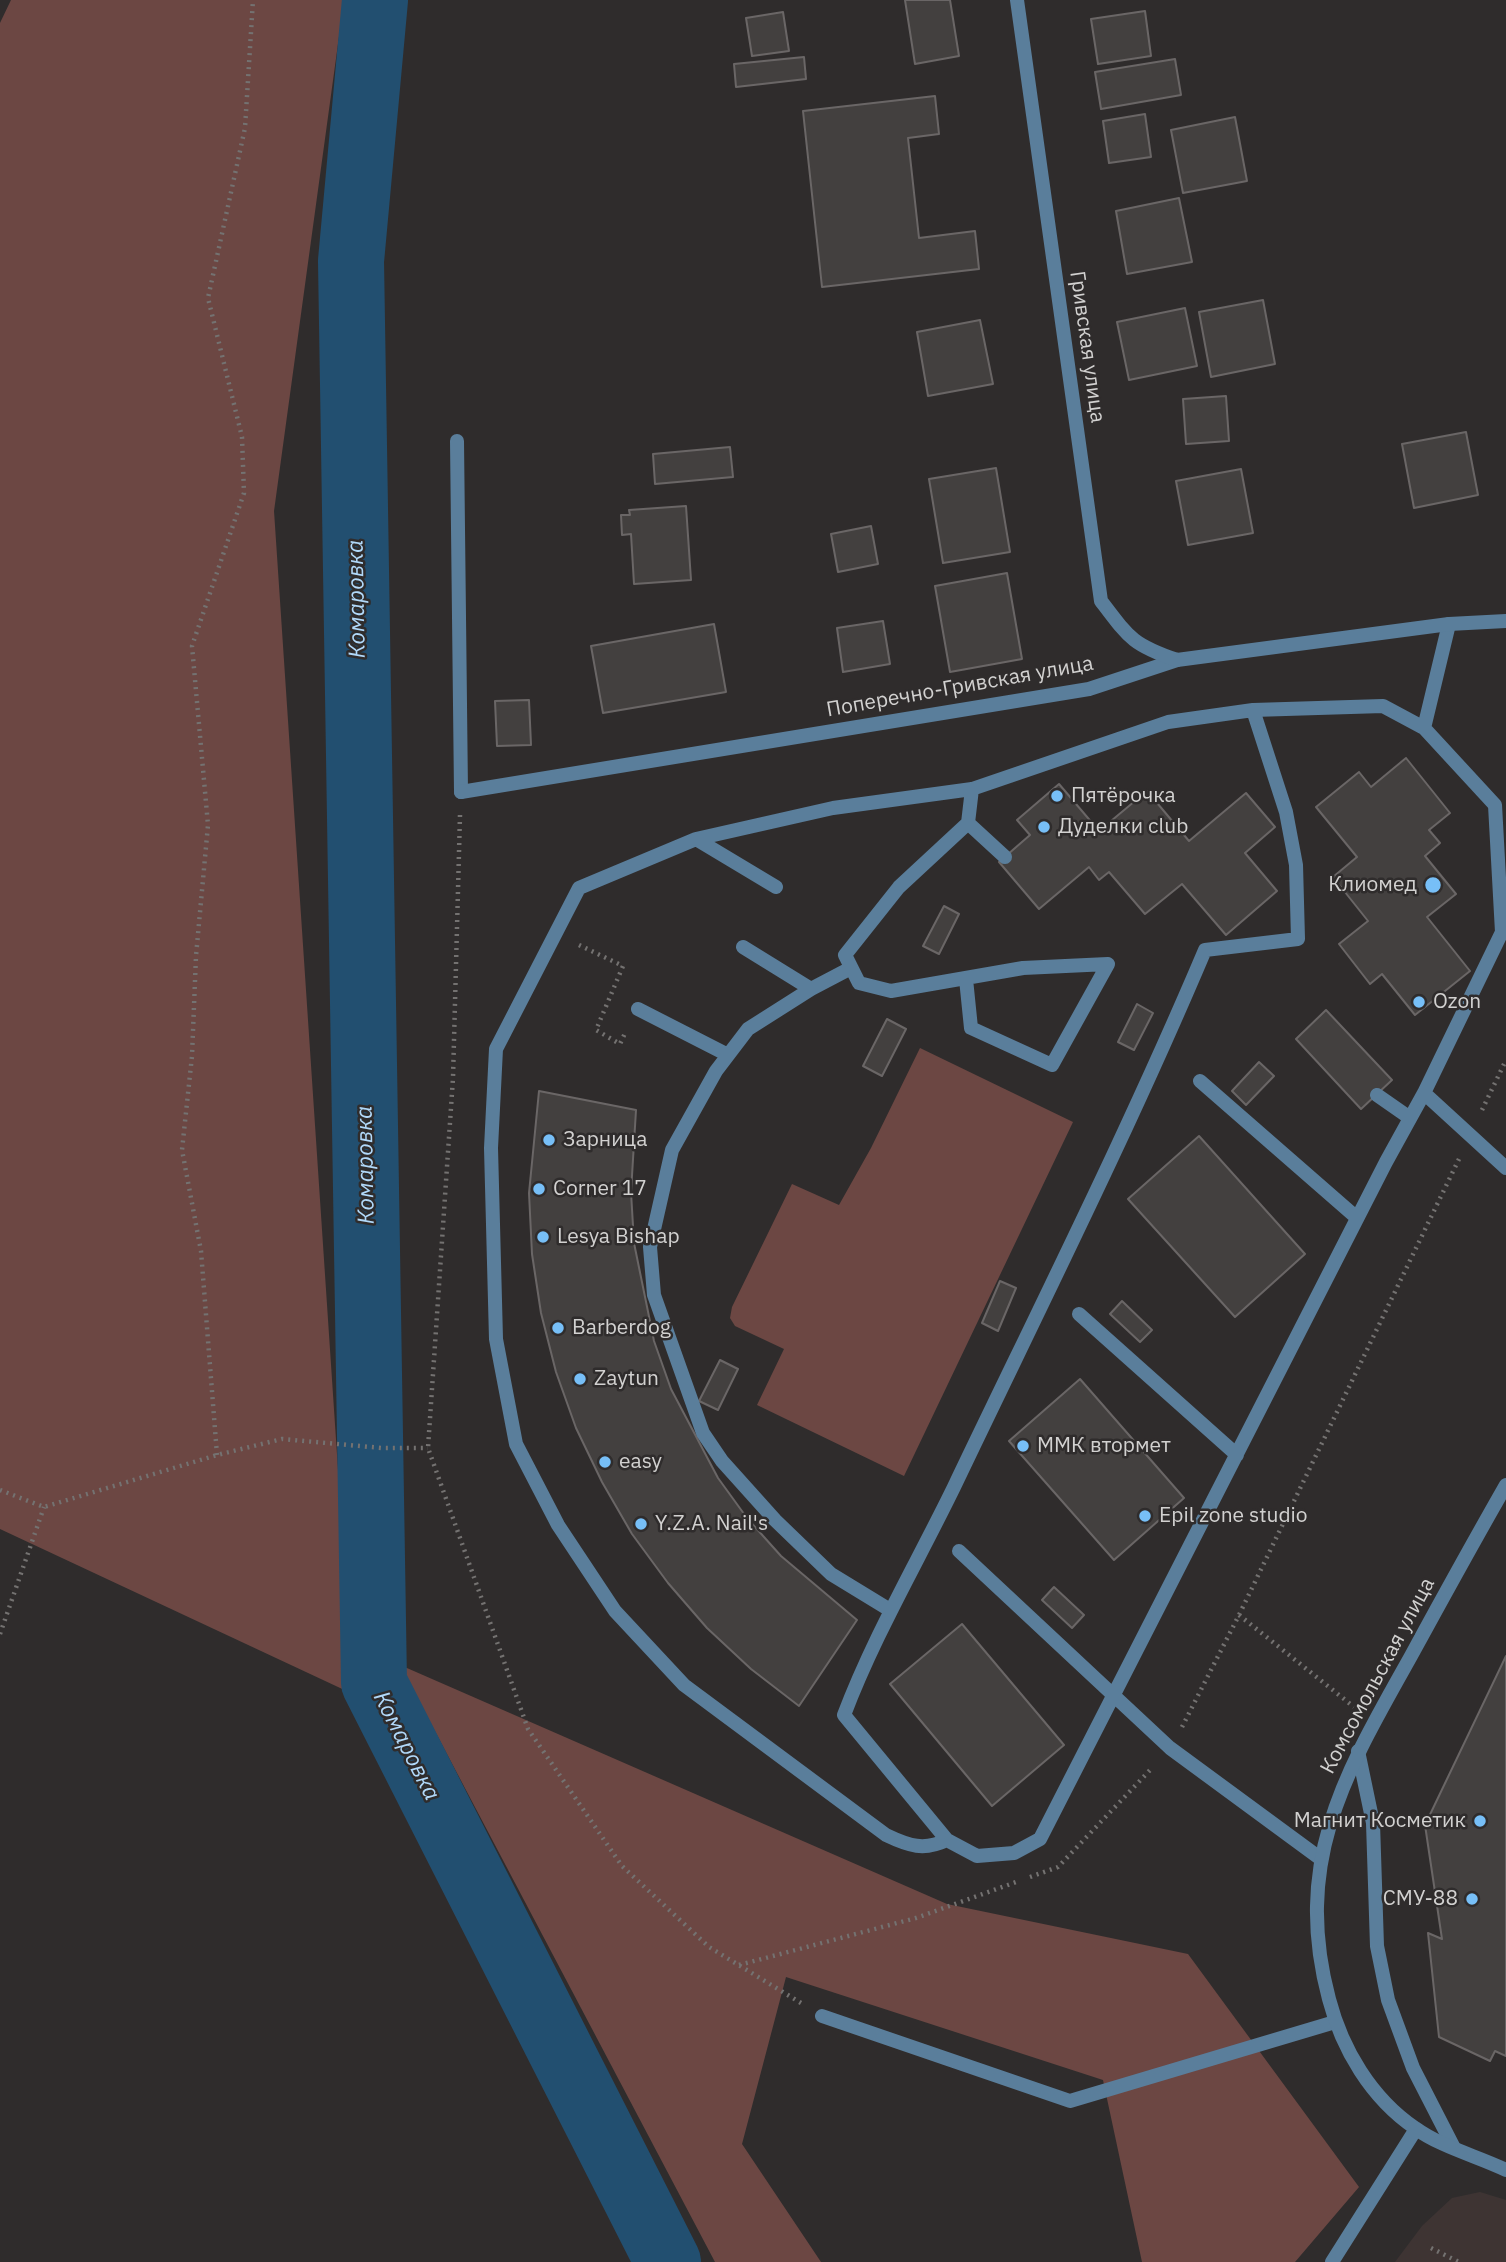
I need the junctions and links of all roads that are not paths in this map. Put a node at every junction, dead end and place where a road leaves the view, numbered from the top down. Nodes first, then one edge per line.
1 (1017, 0) edge
2 (457, 440) dead end
3 (1506, 621) edge
4 (1449, 624) junction
5 (1177, 660) junction
6 (1253, 710) junction
7 (1424, 728) junction
8 (972, 789) junction
9 (968, 823) junction
10 (696, 839) junction
11 (1005, 857) dead end
12 (776, 887) dead end
13 (743, 947) dead end
14 (851, 968) junction
15 (966, 979) junction
16 (811, 989) junction
17 (638, 1009) dead end
18 (728, 1055) junction
19 (1200, 1081) dead end
20 (1424, 1093) junction
21 (1377, 1095) dead end
22 (1410, 1118) junction
23 (1506, 1168) edge
24 (1357, 1218) junction
25 (1079, 1314) dead end
26 (1237, 1455) junction
27 (1506, 1485) edge
28 (959, 1551) dead end
29 (890, 1610) junction
30 (1116, 1696) junction
31 (1358, 1751) junction
32 (947, 1840) junction
33 (1321, 1859) junction
34 (822, 2016) road end
35 (1335, 2022) junction
36 (1416, 2129) junction
37 (1453, 2146) junction
38 (1506, 2170) edge
39 (1332, 2262) edge

1 - 5 street, Гривская улица
2 - 5 street, Поперечно-Гривская улица
3 - 4 street, Поперечно-Гривская улица
4 - 5 street, Поперечно-Гривская улица
4 - 7 street
6 - 7 street
6 - 8 street
6 - 29 street
7 - 20 street
8 - 9 street
8 - 10 street
9 - 11 street
9 - 14 street
10 - 12 street
10 - 32 street
13 - 16 street
14 - 15 street
14 - 16 street
15 - 15 street
16 - 18 street
17 - 18 street
18 - 29 street
19 - 24 street
20 - 22 street
20 - 23 street
21 - 22 street
22 - 24 street
24 - 26 street
25 - 26 street
26 - 30 street
27 - 31 street, Комсомольская улица
28 - 30 street
29 - 32 street
30 - 32 street
30 - 33 street
31 - 33 street, Комсомольская улица
31 - 37 street
33 - 35 street, Комсомольская улица
34 - 35 street
35 - 36 street, Комсомольская улица
36 - 37 street, Комсомольская улица
36 - 39 street
37 - 38 street, Комсомольская улица

